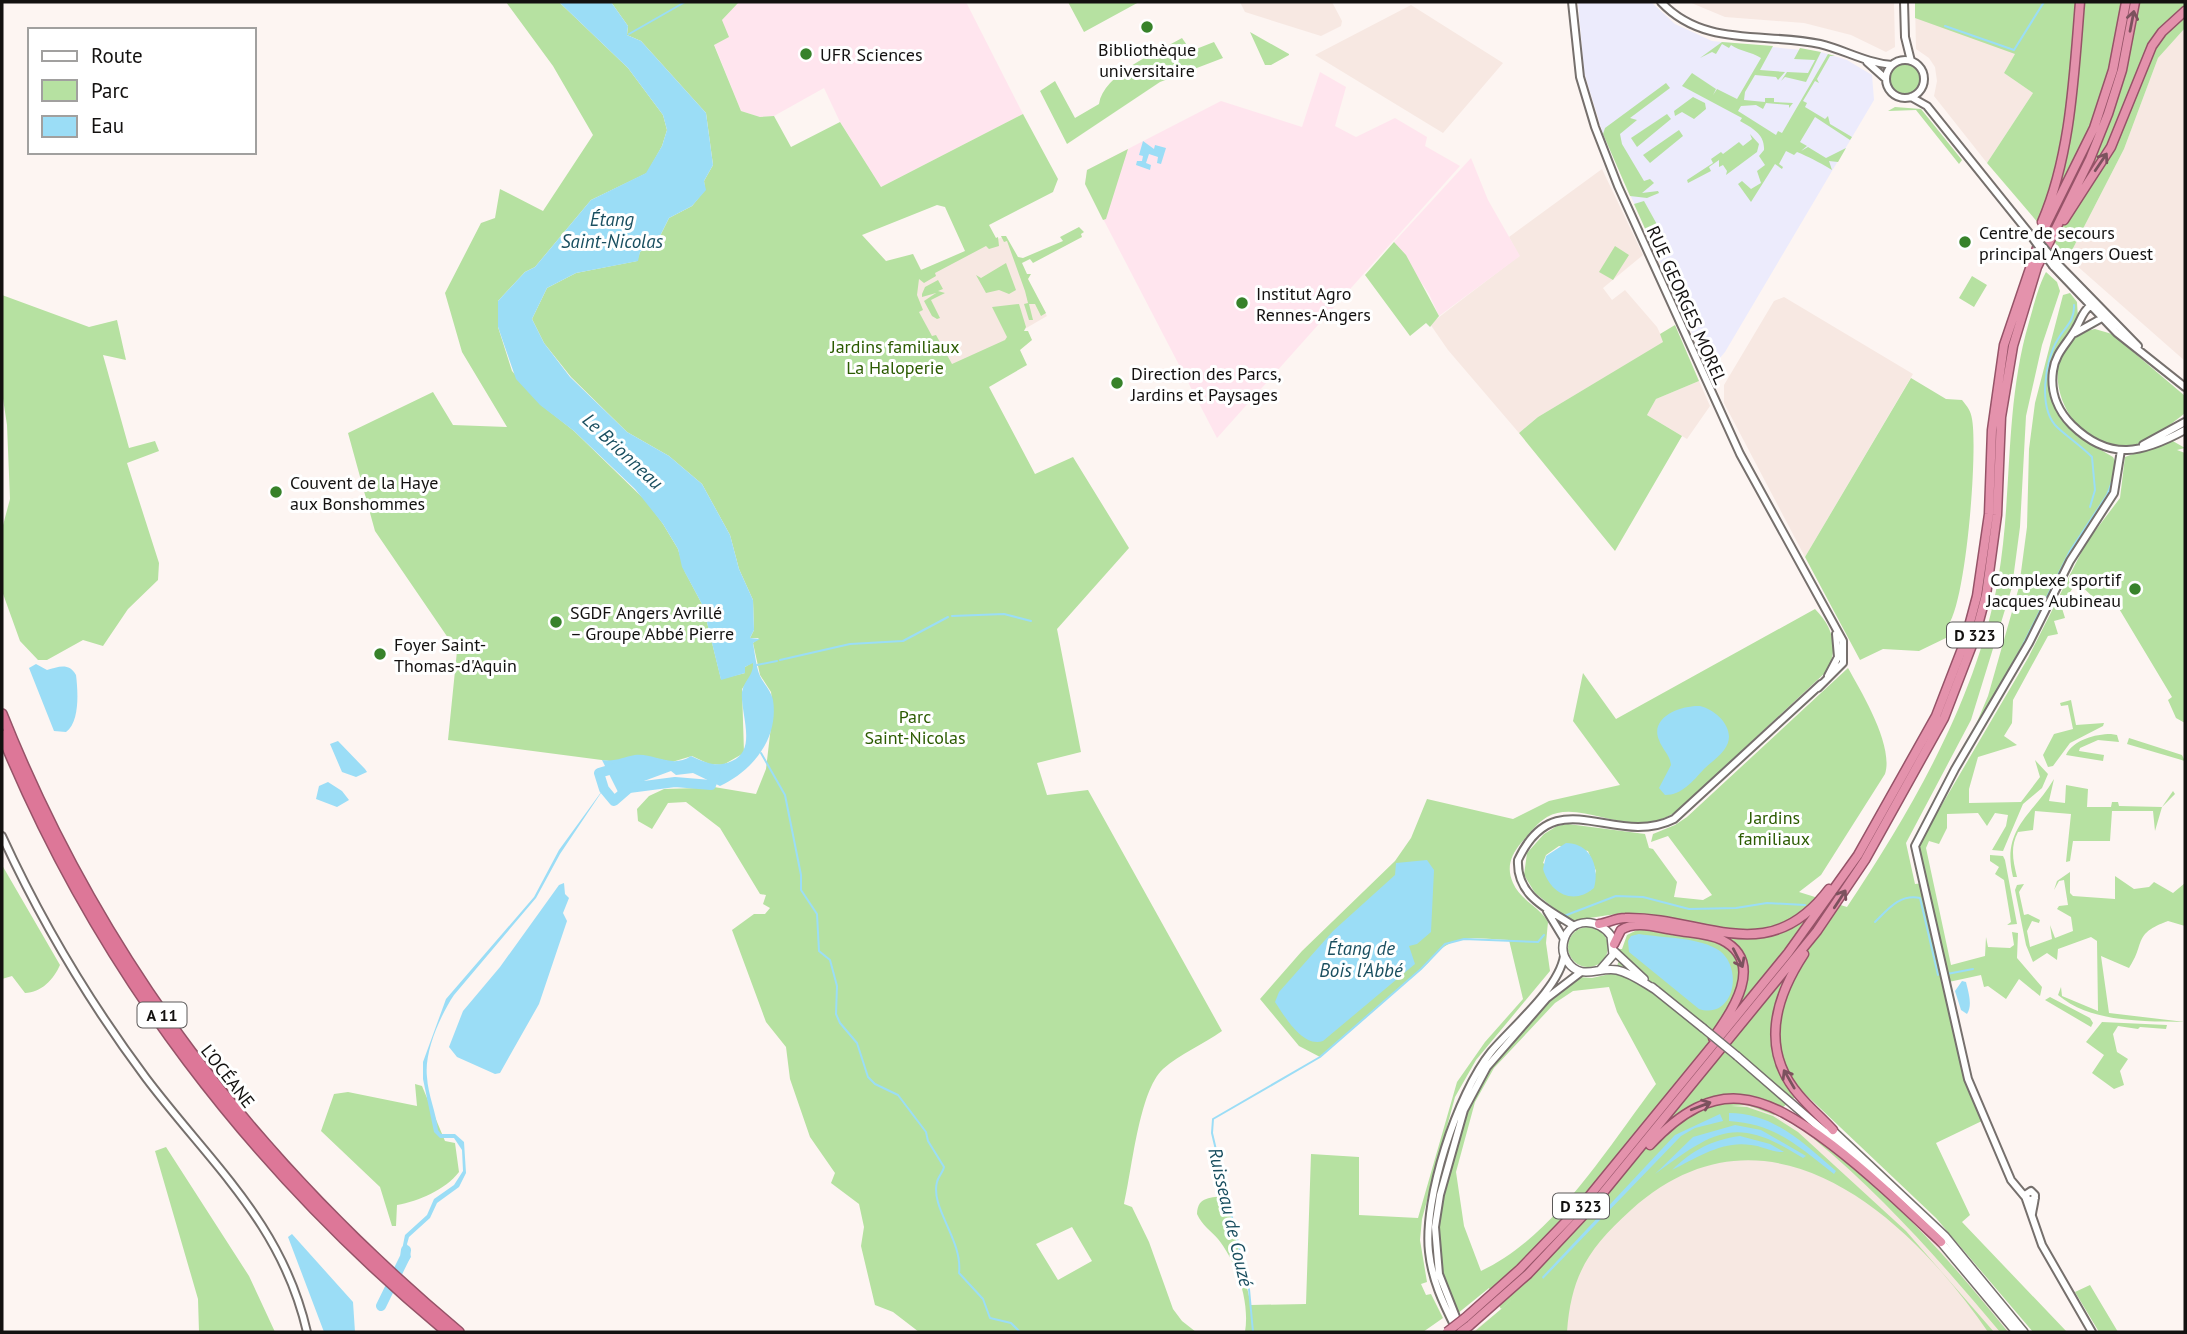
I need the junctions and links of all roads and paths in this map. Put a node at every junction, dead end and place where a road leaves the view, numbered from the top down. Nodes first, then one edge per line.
1 (1572, 2) edge
2 (1661, 2) edge
3 (1904, 2) edge
4 (2080, 2) edge
5 (2126, 2) edge
6 (2135, 2) edge
7 (2185, 11) edge
8 (1905, 37) junction
9 (1863, 59) junction
10 (1911, 61) junction
11 (1895, 63) junction
12 (1886, 79) junction
13 (1921, 88) junction
14 (1911, 97) junction
15 (1927, 106) junction
16 (2045, 236) junction
17 (2054, 264) junction
18 (2090, 306) junction
19 (2102, 318) junction
20 (2070, 336) junction
21 (2149, 358) junction
22 (2185, 387) edge
23 (2185, 422) edge
24 (2185, 430) edge
25 (2121, 450) junction
26 (2132, 450) junction
27 (2, 714) edge
28 (2, 735) edge
29 (2, 836) edge
30 (1848, 870) junction
31 (1546, 909) junction
32 (1599, 924) junction
33 (1574, 926) junction
34 (1817, 931) junction
35 (1564, 939) junction
36 (1614, 947) junction
37 (1564, 956) junction
38 (1600, 970) junction
39 (1581, 972) junction
40 (1656, 990) junction
41 (1684, 1081) junction
42 (1787, 1097) junction
43 (1833, 1130) junction
44 (1613, 1182) junction
45 (2027, 1196) junction
46 (2032, 1215) junction
47 (1941, 1242) junction
48 (386, 1275) junction
49 (400, 1286) junction
50 (1463, 1328) edge
51 (307, 1332) edge
52 (447, 1332) edge
53 (459, 1332) edge
54 (1447, 1332) edge
55 (2016, 1332) edge
56 (2024, 1332) edge
57 (2092, 1332) edge

1 - 31 street, RUE GEORGES MOREL
2 - 9 street
3 - 8 street
4 - 16 highway
5 - 16 highway, D 323
16 -> 6 highway, D 323
16 -> 7 highway
8 - 10 street
8 - 11 street
9 - 11 street
9 - 12 street
10 - 11 street
10 - 13 street
11 - 12 street
12 - 14 street
13 - 14 street
13 - 15 street
14 - 15 street
15 - 17 street, bridge
16 - 30 highway, D 323
34 -> 16 highway, D 323
17 - 18 street
17 - 21 street
18 - 19 street
18 - 20 street
19 - 20 street
19 - 21 street
20 - 25 street
21 - 22 street
23 - 26 street
24 - 26 street
25 - 26 street
25 - 45 street
27 - 48 highway, L’OCÉANE / A 11
28 - 48 highway, L’OCÉANE / A 11
29 - 51 street
30 - 32 highway
30 - 41 highway, D 323
31 - 33 street
31 - 35 street
32 - 33 main road
32 - 36 main road
33 - 35 main road
43 -> 34 highway
34 - 44 highway, D 323
35 - 37 main road
36 - 38 main road
36 - 40 main road
36 -> 41 highway
37 - 39 main road
37 - 50 street
38 - 39 main road
38 - 40 main road
39 - 50 street
40 - 42 main road, bridge
41 - 50 highway, D 323
42 - 43 main road
42 - 47 main road
43 - 56 main road
44 -> 47 highway
44 - 50 highway, D 323
45 - 46 street
45 - 46 street
46 - 57 street
47 - 55 main road
48 - 49 highway, L’OCÉANE / A 11
49 - 52 highway, L’OCÉANE / A 11
49 - 53 highway, L’OCÉANE / A 11
50 - 54 highway, D 323, bridge

